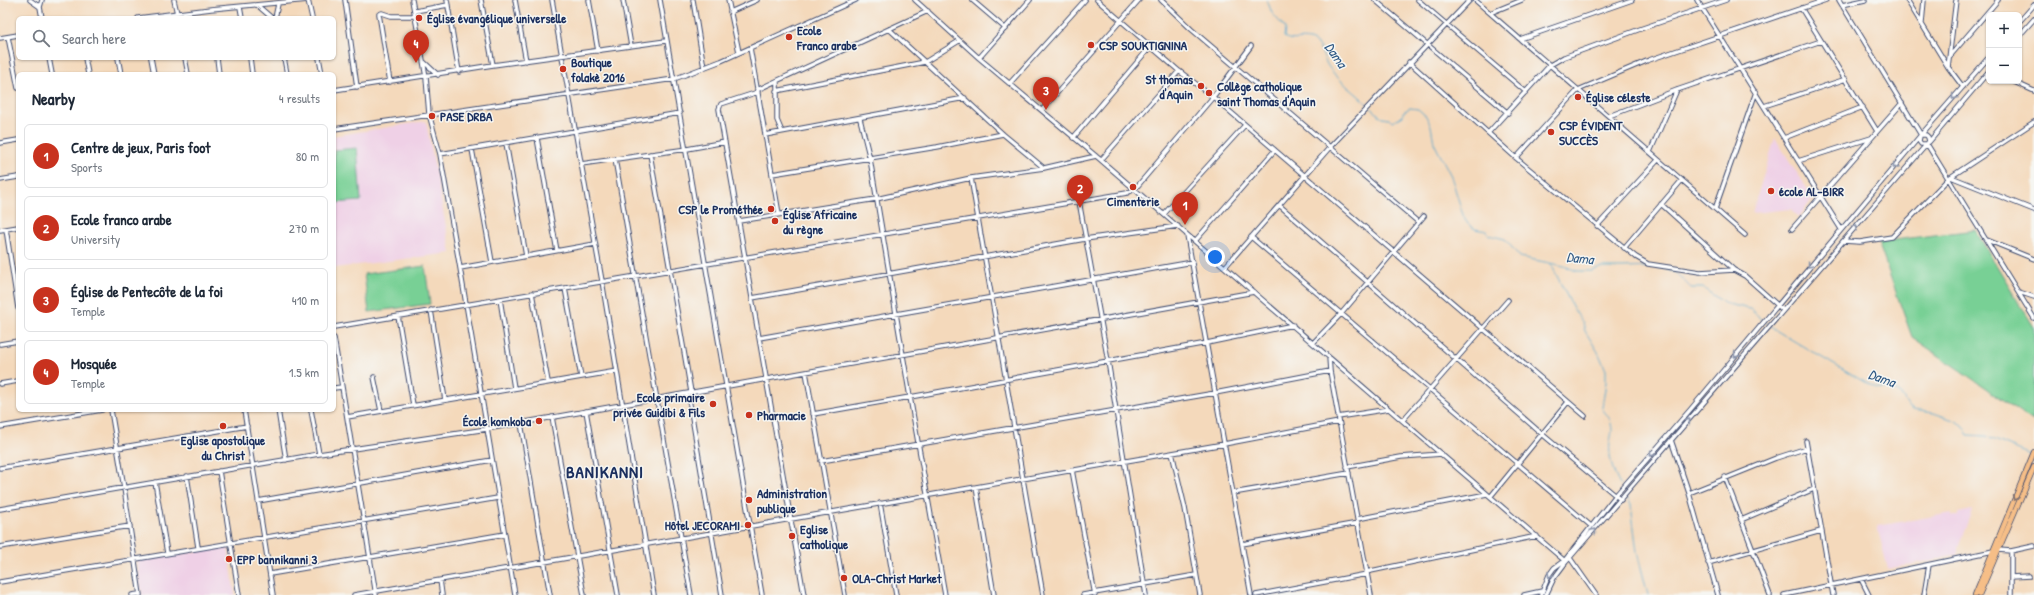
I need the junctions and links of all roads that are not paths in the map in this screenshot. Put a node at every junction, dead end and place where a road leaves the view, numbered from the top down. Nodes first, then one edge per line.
1 (30, 0) edge
2 (42, 0) edge
3 (174, 0) edge
4 (345, 0) edge
5 (412, 0) edge
6 (447, 0) edge
7 (481, 0) edge
8 (515, 0) edge
9 (552, 0) edge
10 (589, 0) edge
11 (623, 0) edge
12 (660, 0) edge
13 (692, 0) edge
14 (728, 0) edge
15 (756, 0) edge
16 (856, 0) edge
17 (915, 0) edge
18 (972, 0) edge
19 (1030, 0) edge
20 (1085, 0) edge
21 (1097, 0) edge
22 (1139, 0) edge
23 (1161, 0) edge
24 (1418, 0) edge
25 (1470, 0) edge
26 (1475, 0) edge
27 (1522, 0) edge
28 (1632, 0) edge
29 (1697, 0) edge
30 (1726, 0) edge
31 (1826, 0) edge
32 (1839, 0) edge
33 (1865, 0) edge
34 (1907, 0) edge
35 (1924, 0) edge
36 (1956, 0) edge
37 (1998, 0) edge
38 (1378, 1) edge
39 (848, 2) edge
40 (278, 4) junction
41 (1842, 4) junction
42 (257, 5) junction
43 (2034, 5) edge
44 (448, 6) junction
45 (240, 7) junction
46 (40, 8) junction
47 (1702, 8) junction
48 (1801, 8) junction
49 (414, 11) junction
50 (928, 11) junction
51 (177, 12) junction
52 (730, 12) junction
53 (1490, 13) junction
54 (42, 16) edge
55 (155, 16) edge
56 (178, 16) edge
57 (242, 16) edge
58 (271, 16) edge
59 (275, 16) edge
60 (312, 16) edge
61 (416, 16) junction
62 (2022, 19) edge
63 (2034, 19) edge
64 (1120, 20) junction
65 (1922, 24) junction
66 (1446, 25) junction
67 (889, 29) junction
68 (1006, 29) junction
69 (2022, 33) edge
70 (16, 35) edge
71 (8, 37) junction
72 (1720, 37) junction
73 (0, 38) edge
74 (1520, 39) junction
75 (666, 41) junction
76 (960, 41) junction
77 (1821, 41) junction
78 (1426, 44) junction
79 (631, 46) junction
80 (1251, 46) dead end
81 (1150, 47) junction
82 (750, 48) junction
83 (598, 51) junction
84 (739, 52) junction
85 (562, 56) junction
86 (1950, 56) junction
87 (979, 58) junction
88 (49, 60) edge
89 (85, 60) edge
90 (118, 60) edge
91 (151, 60) edge
92 (185, 60) edge
93 (216, 60) edge
94 (250, 60) edge
95 (284, 60) edge
96 (319, 60) edge
97 (526, 60) junction
98 (1986, 60) edge
99 (424, 62) junction
100 (925, 62) junction
101 (1409, 62) junction
102 (493, 65) junction
103 (1550, 65) junction
104 (1236, 66) junction
105 (1948, 67) junction
106 (704, 68) junction
107 (1741, 69) junction
108 (1179, 71) junction
109 (52, 72) edge
110 (88, 72) edge
111 (121, 72) edge
112 (154, 72) edge
113 (188, 72) edge
114 (219, 72) edge
115 (252, 72) edge
116 (287, 72) edge
117 (322, 72) edge
118 (459, 72) junction
119 (438, 75) junction
120 (1986, 75) edge
121 (426, 77) junction
122 (16, 78) edge
123 (674, 79) junction
124 (1846, 79) junction
125 (777, 81) junction
126 (390, 82) junction
127 (1010, 83) junction
128 (2019, 84) edge
129 (357, 87) junction
130 (1963, 87) junction
131 (336, 90) edge
132 (1578, 90) junction
133 (1677, 90) junction
134 (757, 91) junction
135 (776, 91) junction
136 (2034, 91) edge
137 (1526, 92) junction
138 (1756, 92) junction
139 (569, 93) junction
140 (1213, 97) junction
141 (965, 98) junction
142 (1902, 103) junction
143 (1764, 106) junction
144 (1863, 107) junction
145 (1042, 110) junction
146 (1508, 112) junction
147 (680, 113) junction
148 (429, 114) junction
149 (1609, 116) junction
150 (860, 119) junction
151 (2034, 122) edge
152 (1245, 125) junction
153 (336, 129) edge
154 (576, 130) junction
155 (1877, 131) junction
156 (782, 132) junction
157 (1489, 132) junction
158 (1003, 134) junction
159 (765, 136) junction
160 (1920, 136) junction
161 (537, 138) junction
162 (1073, 138) junction
163 (1784, 138) junction
164 (1871, 138) junction
165 (16, 140) edge
166 (725, 142) junction
167 (0, 143) edge
168 (506, 143) junction
169 (1928, 143) junction
170 (1330, 147) junction
171 (472, 149) junction
172 (686, 149) junction
173 (1275, 150) junction
174 (1650, 152) junction
175 (440, 154) junction
176 (650, 154) junction
177 (1096, 156) junction
178 (1516, 158) junction
179 (615, 159) junction
180 (870, 159) junction
181 (1101, 160) junction
182 (1658, 160) junction
183 (1798, 161) junction
184 (581, 164) junction
185 (1044, 168) junction
186 (772, 174) junction
187 (1306, 176) junction
188 (16, 177) edge
189 (971, 178) junction
190 (1950, 178) junction
191 (0, 180) edge
192 (1682, 180) junction
193 (1134, 189) junction
194 (1820, 196) junction
195 (876, 198) junction
196 (1078, 201) junction
197 (1662, 204) junction
198 (1279, 205) junction
199 (1715, 209) junction
200 (2034, 210) edge
201 (779, 214) junction
202 (1164, 214) junction
203 (1424, 216) dead end
204 (978, 218) junction
205 (739, 221) junction
206 (1418, 222) junction
207 (1178, 226) junction
208 (1597, 226) junction
209 (16, 227) edge
210 (6, 229) junction
211 (1792, 229) dead end
212 (1840, 229) junction
213 (0, 230) edge
214 (881, 234) junction
215 (1187, 235) junction
216 (1746, 236) dead end
217 (1251, 237) junction
218 (1085, 239) junction
219 (1986, 239) junction
220 (1195, 241) junction
221 (1843, 241) junction
222 (595, 244) junction
223 (1624, 248) junction
224 (558, 250) junction
225 (1393, 252) junction
226 (526, 256) junction
227 (745, 257) junction
228 (984, 257) junction
229 (2034, 259) edge
230 (492, 262) junction
231 (1192, 262) junction
232 (706, 264) junction
233 (1225, 267) junction
234 (460, 268) junction
235 (670, 270) junction
236 (1734, 270) junction
237 (888, 274) junction
238 (637, 276) junction
239 (1092, 280) junction
240 (602, 281) junction
241 (1367, 282) junction
242 (565, 288) junction
243 (1254, 292) junction
244 (2019, 292) junction
245 (532, 293) junction
246 (16, 295) edge
247 (752, 298) junction
248 (991, 298) junction
249 (2034, 298) edge
250 (500, 299) junction
251 (1508, 300) dead end
252 (1199, 302) junction
253 (466, 304) junction
254 (1777, 305) junction
255 (431, 310) junction
256 (1783, 310) junction
257 (895, 314) junction
258 (1341, 314) junction
259 (398, 316) junction
260 (2034, 318) edge
261 (1100, 319) junction
262 (1293, 325) junction
263 (336, 327) edge
264 (1483, 329) junction
265 (759, 338) junction
266 (998, 338) junction
267 (16, 341) edge
268 (1207, 343) junction
269 (1313, 343) junction
270 (0, 344) edge
271 (336, 350) edge
272 (902, 355) junction
273 (1329, 356) junction
274 (1456, 359) junction
275 (1108, 361) junction
276 (617, 370) junction
277 (1330, 371) junction
278 (806, 372) junction
279 (374, 377) dead end
280 (581, 377) junction
281 (766, 379) junction
282 (1005, 379) junction
283 (16, 381) edge
284 (548, 382) junction
285 (0, 384) edge
286 (725, 386) junction
287 (342, 387) junction
288 (336, 388) edge
289 (514, 388) junction
290 (1430, 390) junction
291 (690, 392) junction
292 (1216, 393) junction
293 (481, 394) junction
294 (910, 396) junction
295 (657, 398) junction
296 (445, 400) junction
297 (1568, 402) junction
298 (622, 404) junction
299 (413, 405) junction
300 (1389, 409) junction
301 (1114, 410) junction
302 (381, 411) junction
303 (586, 411) junction
304 (90, 412) edge
305 (110, 412) edge
306 (244, 412) edge
307 (278, 412) edge
308 (311, 412) edge
309 (813, 414) junction
310 (347, 416) junction
311 (1585, 416) dead end
312 (552, 417) junction
313 (1338, 417) junction
314 (1402, 420) junction
315 (1339, 422) junction
316 (521, 423) junction
317 (247, 426) junction
318 (0, 427) edge
319 (1014, 427) junction
320 (487, 429) junction
321 (1542, 434) junction
322 (1667, 437) junction
323 (1672, 441) junction
324 (1806, 441) dead end
325 (918, 444) junction
326 (1224, 444) junction
327 (117, 447) junction
328 (1807, 448) junction
329 (352, 449) junction
330 (1172, 453) junction
331 (2034, 453) edge
332 (320, 454) junction
333 (1442, 454) junction
334 (286, 460) junction
335 (492, 460) junction
336 (821, 461) junction
337 (1124, 461) junction
338 (1517, 464) junction
339 (253, 466) junction
340 (1348, 467) junction
341 (2034, 467) edge
342 (0, 468) edge
343 (1072, 470) junction
344 (219, 471) junction
345 (1348, 473) junction
346 (187, 476) junction
347 (1725, 477) junction
348 (1023, 479) junction
349 (155, 482) junction
350 (358, 483) junction
351 (976, 487) junction
352 (124, 488) junction
353 (1814, 489) junction
354 (1233, 493) junction
355 (1689, 493) junction
356 (928, 495) junction
357 (1489, 495) junction
358 (1616, 495) junction
359 (498, 498) junction
360 (1621, 500) junction
361 (258, 501) junction
362 (880, 503) junction
363 (0, 509) edge
364 (830, 512) junction
365 (790, 519) junction
366 (364, 520) junction
367 (1741, 520) junction
368 (1357, 521) junction
369 (130, 526) junction
370 (1591, 526) junction
371 (751, 527) junction
372 (1822, 531) junction
373 (505, 534) junction
374 (712, 534) junction
375 (264, 536) junction
376 (1537, 536) junction
377 (681, 538) junction
378 (230, 542) junction
379 (1242, 544) junction
380 (646, 545) junction
381 (2034, 546) edge
382 (0, 547) edge
383 (198, 548) junction
384 (1998, 550) junction
385 (611, 551) junction
386 (1752, 551) junction
387 (2011, 551) junction
388 (1991, 552) junction
389 (167, 553) junction
390 (577, 556) junction
391 (370, 557) junction
392 (135, 558) junction
393 (1570, 558) junction
394 (1566, 561) junction
395 (545, 562) junction
396 (1708, 563) junction
397 (1929, 565) junction
398 (511, 568) junction
399 (1367, 573) junction
400 (270, 574) junction
401 (1196, 575) junction
402 (2029, 576) dead end
403 (2011, 577) junction
404 (1861, 579) junction
405 (440, 580) junction
406 (0, 582) edge
407 (1144, 584) junction
408 (1831, 585) junction
409 (376, 593) edge
410 (1542, 593) edge
411 (139, 594) edge
412 (1095, 594) edge
413 (132, 595) edge
414 (239, 595) edge
415 (273, 595) edge
416 (354, 595) edge
417 (442, 595) edge
418 (515, 595) edge
419 (550, 595) edge
420 (584, 595) edge
421 (618, 595) edge
422 (654, 595) edge
423 (691, 595) edge
424 (722, 595) edge
425 (762, 595) edge
426 (804, 595) edge
427 (845, 595) edge
428 (896, 595) edge
429 (945, 595) edge
430 (994, 595) edge
431 (1043, 595) edge
432 (1083, 595) edge
433 (1146, 595) edge
434 (1200, 595) edge
435 (1251, 595) edge
436 (1256, 595) edge
437 (1371, 595) edge
438 (1524, 595) edge
439 (1546, 595) edge
440 (1596, 595) edge
441 (1718, 595) edge
442 (1770, 595) edge
443 (1784, 595) edge
444 (1833, 595) edge
445 (1869, 595) edge
446 (1924, 595) edge
447 (1975, 595) edge
448 (1979, 595) edge
449 (2011, 595) edge

1 - 46 street
2 - 46 street
3 - 51 street
4 - 129 street
5 - 49 street
6 - 44 street
7 - 102 street
8 - 97 street
9 - 85 street
10 - 83 street
11 - 79 street
12 - 75 street
13 - 106 street
14 - 52 street
15 - 52 street
16 - 39 street
17 - 50 street
18 - 68 street
19 - 68 street
20 - 127 street
21 - 64 street
22 - 64 street
23 - 104 street
24 - 66 street
25 - 66 street
26 - 53 street
27 - 53 street
28 - 74 street
29 - 47 street
30 - 47 street
31 - 48 street
32 - 41 street
33 - 41 street
34 - 65 street
35 - 65 street
36 - 86 street
37 - 86 street
38 - 78 street
39 - 82 street
40 - 42 street
40 - 59 street
40 - 60 street
41 - 142 street
42 - 45 street
42 - 58 street
43 - 62 street
44 - 49 street
44 - 118 street
45 - 51 street
45 - 57 street
46 - 54 street
47 - 72 street
47 - 103 street
48 - 72 street
48 - 77 street
49 - 61 street
50 - 67 street
50 - 76 street
51 - 55 street
51 - 56 street
52 - 84 street
53 - 74 street
61 - 99 street
61 - 126 street
63 - 69 street
64 - 81 street
64 - 145 street
65 - 105 street
66 - 78 street
66 - 137 street
67 - 100 street
67 - 125 street
68 - 87 street
70 - 71 street
71 - 73 street
71 - 122 street
72 - 107 street
72 - 132 street
74 - 103 street
75 - 79 street
75 - 123 street
76 - 87 street
76 - 100 street
77 - 107 street
77 - 124 street
78 - 101 street
78 - 146 street
79 - 83 street
80 - 104 street
81 - 108 street
81 - 162 street
82 - 84 street
82 - 134 street
83 - 85 street
84 - 106 street
85 - 97 street
85 - 139 street
86 - 105 street
87 - 127 street
88 - 109 street
89 - 110 street
90 - 111 street
91 - 112 street
92 - 113 street
93 - 114 street
94 - 115 street
95 - 116 street
96 - 117 street
97 - 102 street
98 - 130 street
99 - 119 street
99 - 121 street
100 - 135 street
100 - 141 street
101 - 157 street
101 - 170 street
102 - 118 street
103 - 132 street
103 - 137 street
104 - 140 street
104 - 170 street
105 - 130 street
106 - 123 street
107 - 133 street
107 - 138 street
108 - 140 street
108 - 181 street
118 - 119 street
119 - 121 street
120 - 169 street
121 - 126 street
121 - 148 street
123 - 139 street
123 - 147 street
124 - 143 street
124 - 144 street
125 - 134 street
125 - 135 street
126 - 129 street
127 - 145 street
128 - 136 street
129 - 131 street
130 -> 160 street
132 - 149 street
132 - 178 street
133 - 149 street
133 - 174 street
134 - 159 street
134 - 166 street
135 - 156 street
137 - 146 street
138 - 143 street
138 - 199 street
139 - 148 street
139 - 154 street
140 - 152 street
140 - 193 street
141 - 150 street
141 - 158 street
142 - 155 street
142 - 160 street
143 - 163 street
144 - 155 street
144 - 163 street
145 - 162 street
146 - 157 street
147 - 154 street
147 - 172 street
148 - 153 street
148 - 175 street
149 - 174 street
150 - 156 street
150 - 180 street
151 - 190 street
152 - 173 street
152 - 202 street
154 - 161 street
154 - 184 street
155 - 164 street
156 - 159 street
157 - 178 street
158 - 180 street
158 - 185 street
159 - 186 street
160 - 169 street
160 - 169 street
160 -> 212 street
161 - 168 street
161 - 224 street
162 - 177 street
163 - 183 street
164 - 183 street
164 - 194 street
165 - 167 street
166 - 172 street
166 - 205 street
168 - 171 street
168 - 226 street
169 - 190 street
221 -> 169 street
170 - 187 street
170 - 206 street
171 - 175 street
171 - 230 street
172 - 176 street
172 - 232 street
173 - 187 street
173 - 220 street
174 - 182 street
175 - 234 street
176 - 179 street
176 - 235 street
177 - 181 street
177 - 185 street
178 - 208 street
179 - 184 street
179 - 238 street
180 - 186 street
180 - 195 street
181 - 193 street
182 - 192 street
182 - 208 street
183 - 194 street
184 - 222 street
185 - 189 street
186 - 201 street
187 - 198 street
187 - 225 street
188 - 191 street
189 - 195 street
189 - 204 street
190 - 200 street
190 - 219 street
190 - 221 street
192 - 197 street
192 - 199 street
193 - 196 street
193 - 202 street
194 - 211 street
194 - 212 street
195 - 201 street
195 - 214 street
196 - 204 street
196 - 218 street
197 - 223 street
197 - 236 street
198 - 217 street
198 - 241 street
199 - 216 street
201 - 205 street
202 - 207 street
203 - 206 street
204 - 214 street
204 - 228 street
205 - 227 street
206 - 225 street
207 - 215 street
207 - 218 street
208 - 223 street
209 - 210 street
210 - 213 street
210 - 246 street
212 -> 254 street
214 - 227 street
214 - 237 street
215 - 220 street
215 - 231 street
217 - 233 street
217 - 258 street
218 - 228 street
218 - 239 street
219 - 229 street
219 - 244 street
220 - 233 street
221 - 256 street
222 - 224 street
222 - 240 street
223 - 236 street
224 - 226 street
225 - 241 street
225 - 264 street
226 - 230 street
227 - 232 street
227 - 247 street
228 - 237 street
228 - 248 street
230 - 234 street
231 - 239 street
231 - 252 street
232 - 235 street
232 - 286 street
233 - 243 street
234 - 253 street
235 - 238 street
235 - 291 street
236 - 254 street
237 - 247 street
237 - 257 street
238 - 240 street
238 - 295 street
239 - 248 street
239 - 261 street
240 - 242 street
240 - 276 street
241 - 258 street
241 - 274 street
242 - 245 street
242 - 280 street
243 - 252 street
243 - 262 street
244 - 249 street
244 - 260 street
245 - 250 street
245 - 284 street
247 - 265 street
248 - 257 street
248 - 266 street
250 - 253 street
250 - 289 street
251 - 264 street
252 - 261 street
252 - 268 street
253 - 255 street
253 - 293 street
254 - 256 street
254 -> 322 street
255 - 259 street
255 - 296 street
323 -> 256 street
257 - 265 street
257 - 272 street
258 - 269 street
258 - 290 street
259 - 263 street
259 - 299 street
261 - 266 street
261 - 275 street
262 - 268 street
262 - 269 street
264 - 274 street
264 - 297 street
265 - 281 street
266 - 272 street
266 - 282 street
267 - 270 street
268 - 275 street
268 - 292 street
269 - 273 street
271 - 287 street
272 - 278 street
272 - 294 street
273 - 277 street
273 - 300 street
274 - 290 street
274 - 321 street
275 - 282 street
275 - 301 street
276 - 280 street
276 - 298 street
277 - 292 street
277 - 313 street
278 - 281 street
278 - 309 street
279 - 302 street
280 - 284 street
281 - 286 street
281 - 365 street
282 - 294 street
282 - 319 street
283 - 285 street
284 - 289 street
286 - 291 street
286 - 371 street
287 - 288 street
287 - 310 street
289 - 293 street
290 - 314 street
290 - 338 street
291 - 295 street
291 - 374 street
292 - 301 street
292 - 326 street
293 - 296 street
293 - 320 street
294 - 309 street
294 - 325 street
295 - 298 street
295 - 377 street
296 - 299 street
297 - 311 street
297 - 321 street
298 - 303 street
298 - 380 street
299 - 302 street
300 - 313 street
300 - 314 street
301 - 319 street
301 - 337 street
302 - 310 street
303 - 312 street
303 - 385 street
304 - 318 street
305 - 327 street
306 - 317 street
307 - 334 street
308 - 332 street
309 - 336 street
310 - 329 street
312 - 316 street
312 - 390 street
313 - 315 street
314 - 333 street
315 - 326 street
315 - 340 street
316 - 320 street
316 - 395 street
317 - 327 street
317 - 339 street
319 - 325 street
319 - 348 street
320 - 329 street
320 - 335 street
321 - 338 street
321 - 358 street
322 - 323 street
322 -> 358 street
323 - 355 street
323 - 360 street
324 - 328 street
325 - 336 street
325 - 356 street
326 - 330 street
326 - 354 street
327 - 342 street
327 - 352 street
328 - 347 street
328 - 353 street
329 - 332 street
329 - 350 street
330 - 337 street
330 - 401 street
331 -> 388 main road
332 - 334 street
333 - 340 street
333 - 357 street
334 - 339 street
335 - 350 street
335 - 359 street
336 - 364 street
337 - 343 street
337 - 407 street
338 - 357 street
338 - 370 street
339 - 344 street
339 - 361 street
340 - 345 street
341 - 384 main road
343 - 348 street
343 - 412 street
344 - 346 street
344 - 378 street
345 - 354 street
345 - 368 street
346 - 349 street
346 - 383 street
347 - 355 street
347 - 367 street
348 - 351 street
348 - 431 street
349 - 352 street
349 - 389 street
350 - 361 street
350 - 366 street
351 - 356 street
351 - 430 street
352 - 363 street
352 - 369 street
353 - 367 street
353 - 372 street
354 - 379 street
355 - 396 street
356 - 362 street
356 - 429 street
357 - 368 street
357 - 376 street
358 - 360 street
358 - 370 street
359 - 366 street
359 - 373 street
393 -> 360 street
361 - 375 street
362 - 364 street
362 - 428 street
364 - 365 street
364 - 427 street
365 - 371 street
365 - 426 street
366 - 375 street
366 - 391 street
367 - 386 street
368 - 379 street
368 - 399 street
369 - 382 street
369 - 392 street
370 - 394 street
371 - 374 street
371 - 425 street
372 - 386 street
372 - 408 street
373 - 391 street
373 - 398 street
374 - 377 street
374 - 424 street
375 - 378 street
375 - 400 street
376 - 394 street
376 - 399 street
377 - 380 street
377 - 423 street
378 - 383 street
378 - 414 street
379 - 435 street
380 - 385 street
380 - 422 street
381 - 387 street
383 - 389 street
384 - 387 street
384 - 388 street
384 - 448 main road
385 - 390 street
385 - 421 street
386 - 396 street
386 - 442 street
387 - 403 street
388 - 397 street
388 - 447 main road
389 - 392 street
390 - 395 street
390 - 420 street
391 - 400 street
391 - 409 street
392 - 406 street
392 - 411 street
393 - 394 street
393 - 440 street
394 -> 410 street
394 - 439 street
395 - 398 street
395 - 419 street
396 - 441 street
397 - 404 street
397 - 446 street
398 - 405 street
398 - 418 street
399 - 436 street
399 - 437 street
400 - 415 street
401 - 407 street
401 - 434 street
402 - 403 street
403 - 449 street
404 - 408 street
404 - 445 street
405 - 409 street
405 - 417 street
407 - 412 street
407 - 433 street
408 - 443 street
408 - 444 street
409 - 416 street
410 - 438 street
411 - 413 street
412 - 432 street

